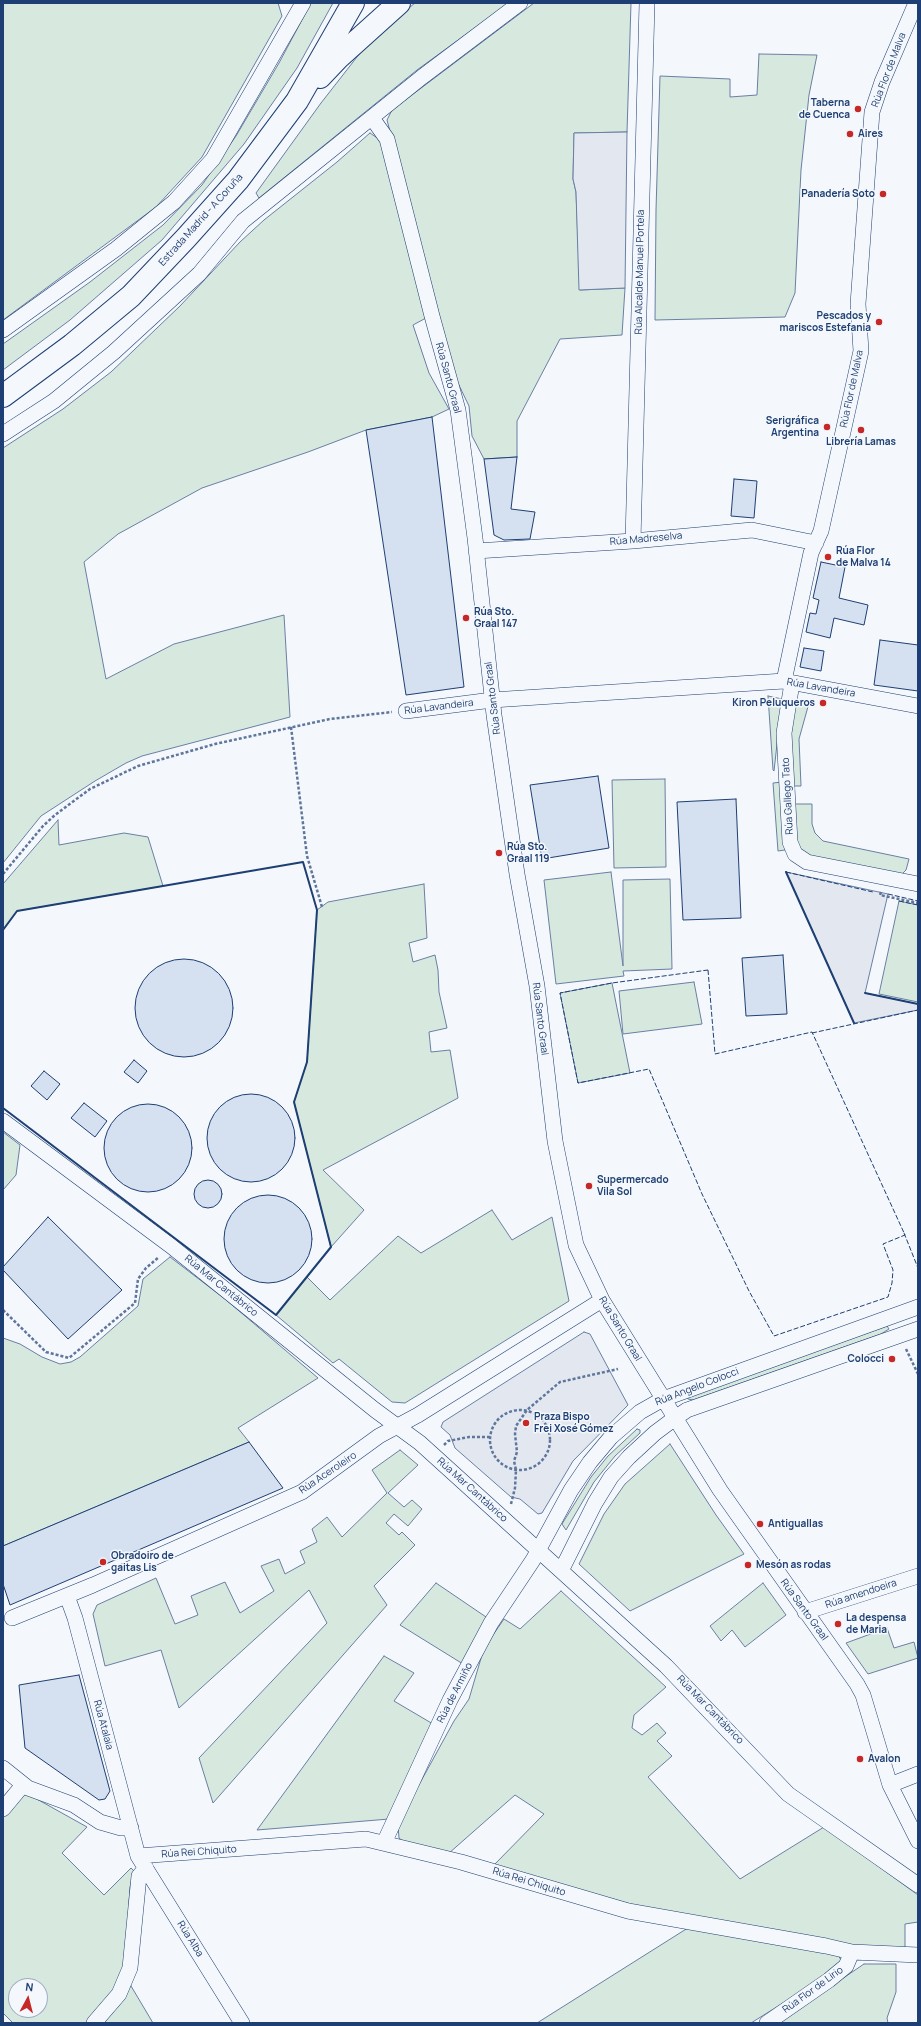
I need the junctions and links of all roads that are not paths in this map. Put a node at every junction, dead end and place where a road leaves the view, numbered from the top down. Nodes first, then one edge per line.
1 (303, 3) edge
2 (353, 3) edge
3 (399, 3) edge
4 (520, 3) edge
5 (647, 3) edge
6 (916, 3) edge
7 (298, 101) junction
8 (372, 118) junction
9 (3, 330) edge
10 (3, 396) edge
11 (3, 434) edge
12 (633, 541) junction
13 (816, 543) junction
14 (476, 551) junction
15 (788, 682) junction
16 (492, 700) junction
17 (918, 706) edge
18 (406, 711) road end
19 (918, 884) edge
20 (3, 1121) edge
21 (602, 1300) junction
22 (918, 1307) edge
23 (918, 1329) edge
24 (663, 1399) junction
25 (675, 1418) junction
26 (397, 1426) junction
27 (539, 1550) junction
28 (562, 1569) junction
29 (918, 1576) edge
30 (67, 1596) junction
31 (805, 1612) junction
32 (12, 1618) dead end
33 (3, 1768) edge
34 (918, 1774) edge
35 (22, 1785) junction
36 (890, 1785) junction
37 (3, 1809) edge
38 (130, 1828) junction
39 (918, 1840) edge
40 (384, 1843) junction
41 (138, 1856) junction
42 (146, 1868) junction
43 (918, 1885) edge
44 (852, 1952) junction
45 (918, 1955) edge
46 (94, 2023) edge
47 (242, 2023) edge
48 (767, 2023) edge

1 - 9 street
2 - 7 highway, Estrada Madrid - A Coruña
3 - 7 highway
4 - 8 street
5 - 12 street, Rúa Alcalde Manuel Portela
6 - 13 street, Rúa Flor de Malva
7 - 10 highway, Estrada Madrid - A Coruña
8 - 11 street
8 - 14 street, Rúa Santo Graal
12 - 13 street, Rúa Madreselva
12 - 14 street, Rúa Madreselva
13 - 15 street, Rúa Flor de Malva
14 - 16 street, Rúa Santo Graal
15 - 16 street, Rúa Lavandeira
15 - 17 street, Rúa Lavandeira
15 - 19 street, Rúa Gallego Tato
16 - 18 street, Rúa Lavandeira
16 - 21 street, Rúa Santo Graal
20 - 26 street, Rúa Mar Cantábrico
21 - 24 street, Rúa Santo Graal
21 - 26 street, Rúa Aceroleiro
22 - 24 street, Rúa Angelo Colocci
23 - 25 street, Rúa Angelo Colocci
24 - 25 street, Rúa Santo Graal
24 - 27 street, Rúa Angelo Colocci
25 - 28 street, Rúa Angelo Colocci
25 - 31 street, Rúa Santo Graal
26 - 27 street, Rúa Mar Cantábrico
26 - 30 street, Rúa Aceroleiro
27 - 28 street, Rúa Mar Cantábrico
27 - 40 street, Rúa de Armiño
28 - 43 street, Rúa Mar Cantábrico
29 - 31 street, Rúa amendoeira
30 - 32 street, Rúa Aceroleiro
30 - 38 street, Rúa Atalaia
31 - 36 street, Rúa Santo Graal
33 - 35 street
34 - 36 street
35 - 37 street
35 - 38 street
36 - 39 street, Rúa Santo Graal
38 - 41 street, Rúa Atalaia
40 - 41 street, Rúa Rei Chiquito
40 - 44 street, Rúa Rei Chiquito
41 - 42 street, Rúa Alba
42 - 46 street
42 - 47 street, Rúa Alba
44 - 45 street, Rúa Rei Chiquito
44 - 48 street, Rúa Flor de Lirio

